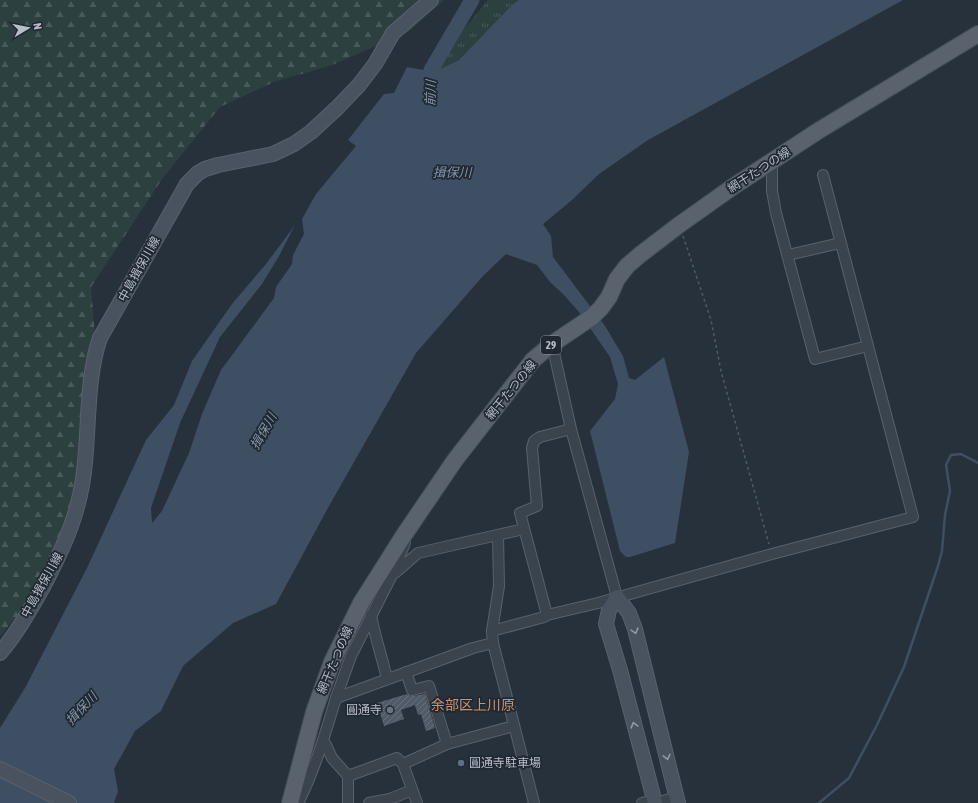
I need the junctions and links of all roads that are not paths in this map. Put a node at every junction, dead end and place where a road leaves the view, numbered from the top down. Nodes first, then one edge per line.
1 (432, 0) edge
2 (978, 34) edge
3 (772, 162) junction
4 (823, 175) dead end
5 (840, 243) junction
6 (788, 255) junction
7 (552, 344) junction
8 (868, 346) junction
9 (571, 429) junction
10 (408, 529) junction
11 (524, 529) junction
12 (498, 536) junction
13 (392, 575) junction
14 (617, 597) junction
15 (372, 615) junction
16 (547, 615) junction
17 (492, 631) junction
18 (493, 643) junction
19 (0, 653) edge
20 (406, 672) junction
21 (387, 679) junction
22 (336, 698) junction
23 (514, 726) junction
24 (323, 741) junction
25 (447, 744) junction
26 (404, 764) junction
27 (0, 769) edge
28 (348, 776) junction
29 (412, 790) junction
30 (677, 800) edge
31 (652, 802) edge
32 (69, 803) edge
33 (290, 803) edge
34 (298, 803) edge
35 (348, 803) edge
36 (369, 803) edge
37 (417, 803) edge
38 (534, 803) edge

1 - 19 main road, 中島揖保川線
2 - 3 main road, 網干たつの線 / 29
3 - 6 street
3 - 7 main road, 網干たつの線 / 29
4 - 5 street
5 - 6 street
5 - 8 street
6 - 8 street
7 - 9 street
7 - 10 main road, 網干たつの線 / 29
8 - 14 street
9 - 11 street
9 - 14 street
10 - 13 street
10 - 33 main road, 網干たつの線 / 29
11 - 12 street
11 - 16 street
12 - 13 street
12 - 17 street
13 - 15 street
14 - 16 street
14 -> 30 main road
31 -> 14 main road
15 - 21 street
15 - 22 street
16 - 17 street
17 - 18 street
18 - 20 street
18 - 23 street
20 - 21 street
20 - 25 street
21 - 22 street
22 - 24 street
23 - 25 street
23 - 38 street
24 - 28 street
24 - 34 street
25 - 26 street
26 - 28 street
26 - 29 street
27 - 32 main road
28 - 35 street
29 - 36 street
29 - 37 street
30 - 31 street

